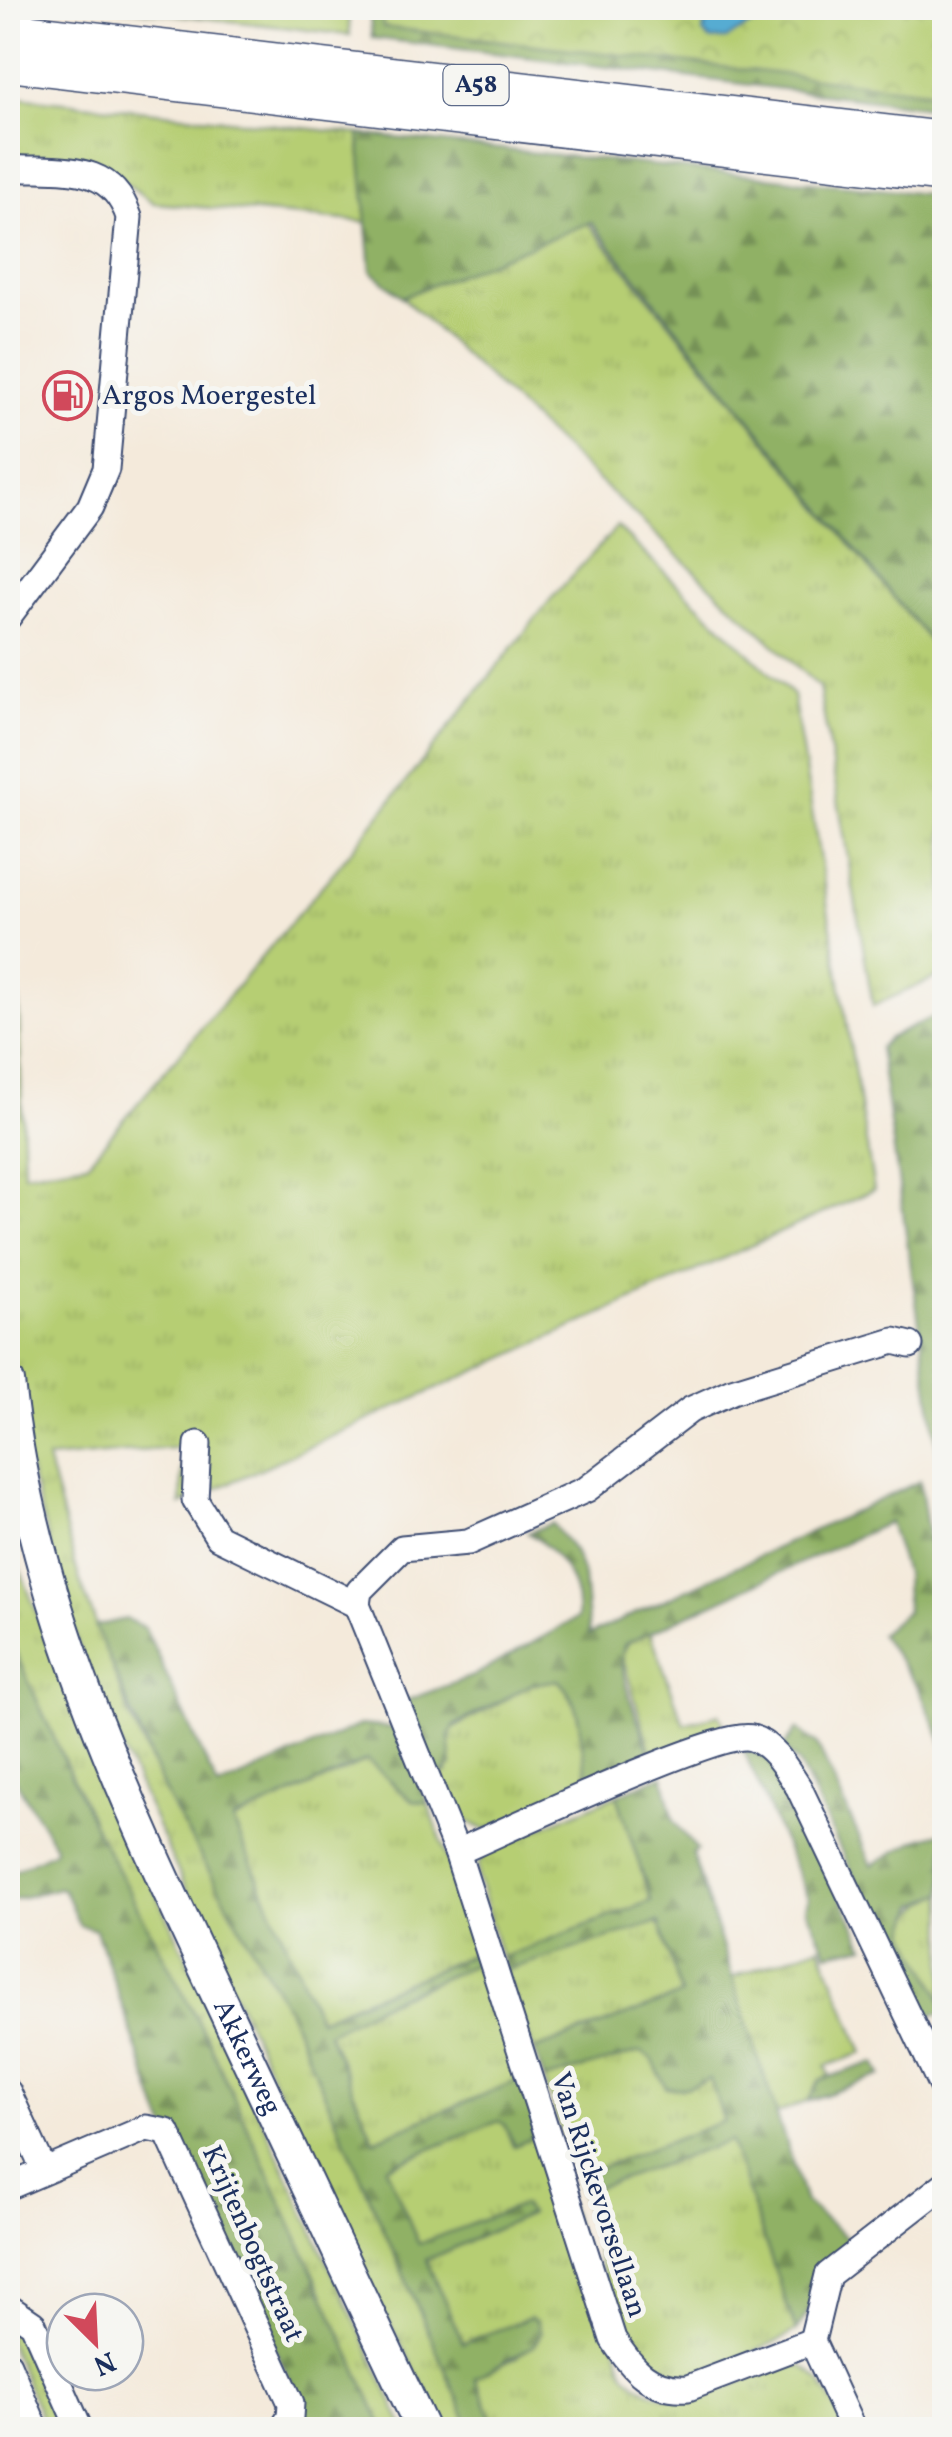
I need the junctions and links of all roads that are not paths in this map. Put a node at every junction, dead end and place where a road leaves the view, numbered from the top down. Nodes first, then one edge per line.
1 (8, 31) edge
2 (8, 62) edge
3 (944, 141) edge
4 (8, 168) edge
5 (944, 173) edge
6 (8, 618) edge
7 (910, 1346) dead end
8 (8, 1382) edge
9 (198, 1444) dead end
10 (8, 1486) edge
11 (357, 1605) junction
12 (78, 1680) junction
13 (457, 1852) junction
14 (8, 2092) edge
15 (944, 2092) edge
16 (44, 2170) junction
17 (944, 2185) edge
18 (8, 2187) edge
19 (8, 2307) edge
20 (812, 2341) junction
21 (8, 2364) edge
22 (36, 2430) edge
23 (80, 2430) edge
24 (282, 2430) edge
25 (423, 2430) edge
26 (853, 2430) edge

1 - 3 highway, A58
2 - 5 highway, A58
4 - 6 street
7 - 11 street
8 - 12 main road, Akkerweg
9 - 11 street
10 - 12 main road, Akkerweg
11 - 13 street, Van Rijckevorsellaan
12 - 25 main road, Akkerweg
13 - 15 street
13 - 20 street, Van Rijckevorsellaan
14 - 16 street
16 - 18 street, Krijtenbogtstraat
16 - 24 street, Krijtenbogtstraat
17 - 20 street
19 - 23 street
20 - 26 street
21 - 22 street

